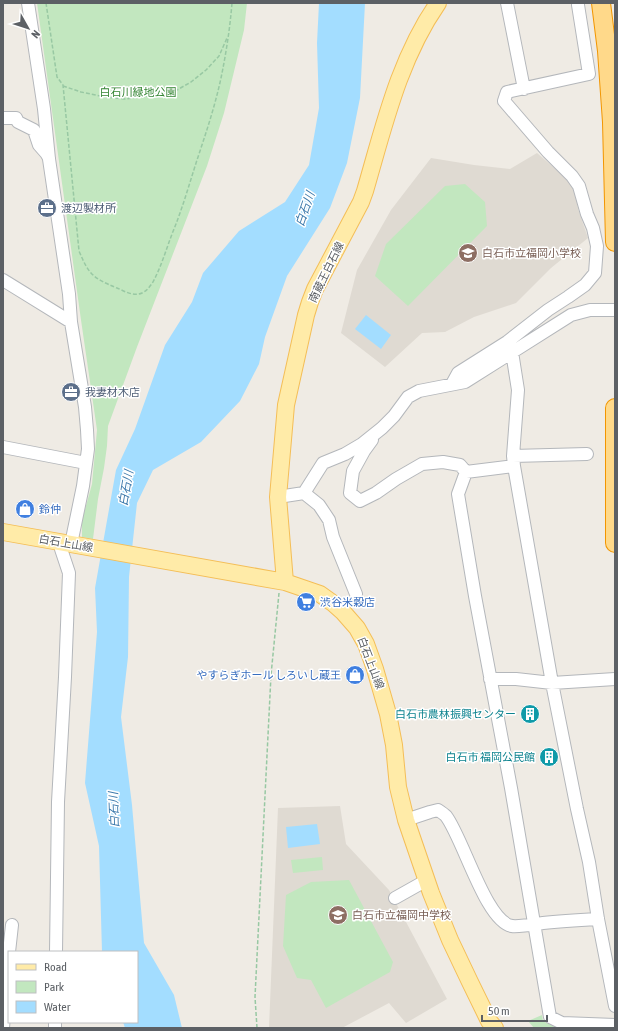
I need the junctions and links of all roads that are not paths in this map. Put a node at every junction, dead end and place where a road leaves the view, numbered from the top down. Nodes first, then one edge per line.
1 (28, 3) edge
2 (438, 3) edge
3 (507, 3) edge
4 (601, 3) edge
5 (578, 5) dead end
6 (524, 89) junction
7 (3, 118) edge
8 (49, 159) junction
9 (615, 242) edge
10 (3, 280) edge
11 (615, 310) edge
12 (71, 322) junction
13 (512, 352) junction
14 (452, 384) junction
15 (615, 408) edge
16 (380, 429) junction
17 (3, 447) edge
18 (587, 454) dead end
19 (513, 461) junction
20 (86, 463) junction
21 (466, 472) junction
22 (304, 493) junction
23 (278, 497) junction
24 (3, 532) edge
25 (615, 543) edge
26 (70, 544) junction
27 (281, 581) junction
28 (356, 594) dead end
29 (490, 679) junction
30 (615, 679) edge
31 (552, 683) junction
32 (406, 820) junction
33 (427, 880) junction
34 (395, 898) dead end
35 (598, 919) junction
36 (534, 924) junction
37 (12, 925) dead end
38 (10, 951) edge
39 (56, 951) edge
40 (8, 969) edge
41 (615, 1006) edge
42 (615, 1025) edge
43 (490, 1026) edge
44 (3, 1028) edge

1 - 8 street
2 - 23 main road, 南蔵王白石線
3 - 6 street
4 - 9 highway
5 - 6 street
6 - 14 street
7 - 8 street
8 - 12 street
10 - 12 street
11 - 13 street
12 - 20 street
13 - 14 street
13 - 19 street
14 - 16 street
15 - 25 highway
16 - 21 street
16 - 22 street
17 - 20 street
18 - 19 street
19 - 21 street
19 - 31 street
20 - 26 street
21 - 29 street
22 - 23 street
22 - 28 street
23 - 27 main road, 南蔵王白石線
24 - 26 main road, 白石上山線
26 - 27 main road, 白石上山線
26 - 39 street
27 - 32 main road, 白石上山線
29 - 31 street
29 - 36 street
30 - 31 street
31 - 35 street
32 - 33 main road, 白石上山線
32 - 36 street
33 - 34 street
33 - 43 main road, 白石上山線
35 - 36 street
35 - 41 street
36 - 42 street
37 - 38 street
40 - 44 street

